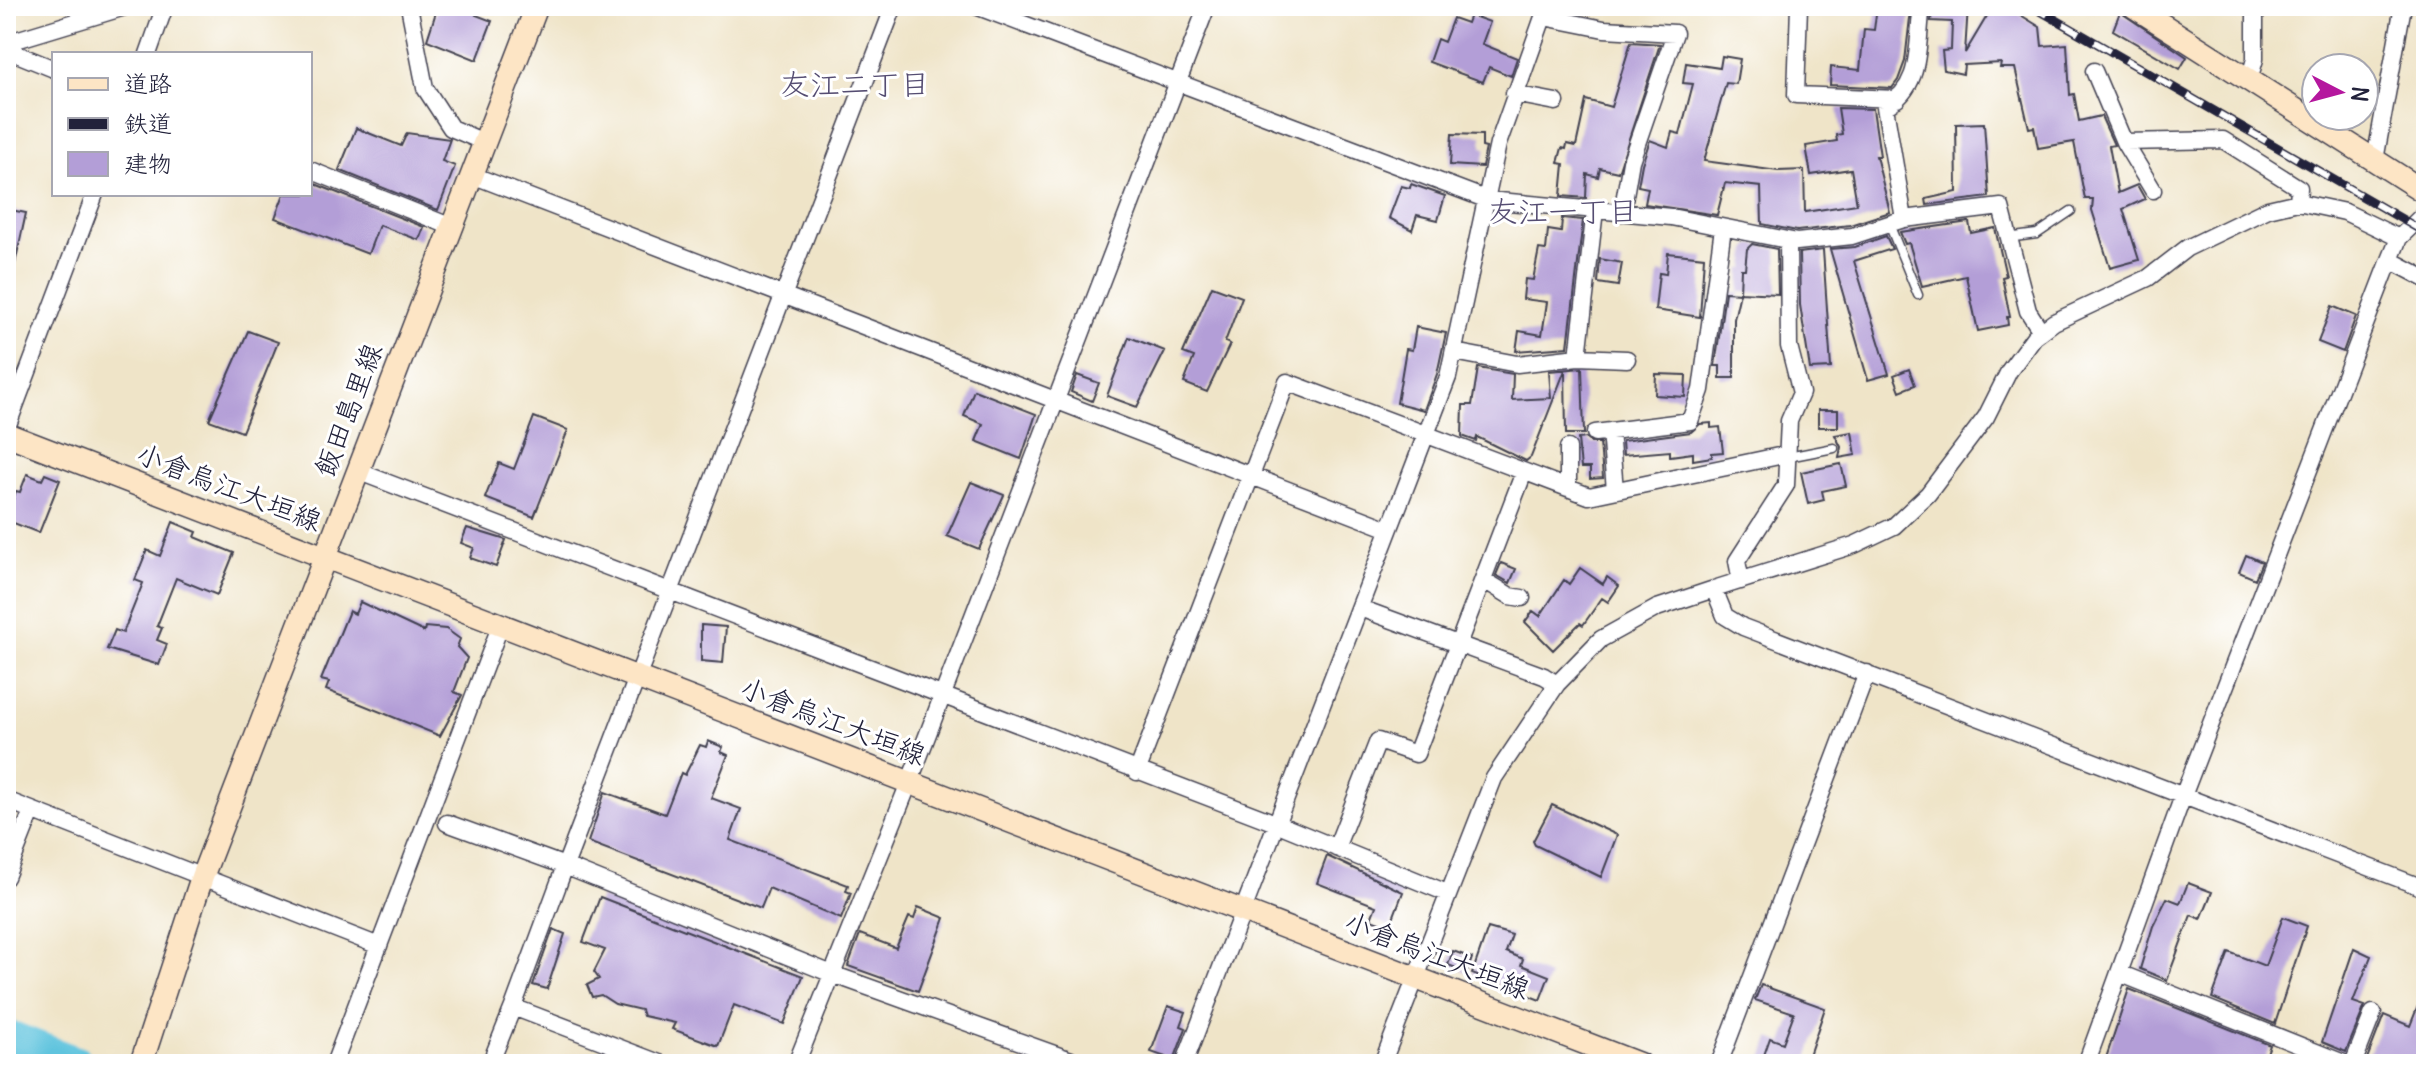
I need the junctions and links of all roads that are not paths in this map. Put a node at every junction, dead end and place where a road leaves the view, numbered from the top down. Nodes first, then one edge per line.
1 (128, 6) edge
2 (165, 6) edge
3 (409, 6) edge
4 (537, 6) edge
5 (894, 6) edge
6 (976, 6) edge
7 (1207, 6) edge
8 (1799, 6) edge
9 (1922, 6) edge
10 (2133, 6) edge
11 (2255, 6) edge
12 (2403, 6) edge
13 (1546, 12) edge
14 (6, 43) edge
15 (149, 52) edge
16 (52, 68) edge
17 (2094, 71) dead end
18 (2249, 80) junction
19 (1178, 83) junction
20 (1514, 94) junction
21 (1900, 99) junction
22 (1556, 102) dead end
23 (484, 142) junction
24 (2124, 142) junction
25 (2375, 160) junction
26 (312, 171) edge
27 (472, 175) junction
28 (2153, 190) dead end
29 (2426, 193) edge
30 (94, 196) edge
31 (1488, 200) junction
32 (2298, 202) junction
33 (1595, 210) junction
34 (2071, 211) dead end
35 (2426, 212) edge
36 (1622, 213) junction
37 (1896, 222) junction
38 (452, 227) junction
39 (1723, 228) junction
40 (2007, 238) junction
41 (2399, 238) junction
42 (1788, 241) junction
43 (2390, 260) junction
44 (2426, 279) edge
45 (1918, 295) dead end
46 (784, 296) junction
47 (2041, 331) junction
48 (1454, 352) junction
49 (1578, 357) junction
50 (1627, 359) dead end
51 (1055, 402) junction
52 (6, 432) edge
53 (1426, 436) junction
54 (1568, 448) dead end
55 (1834, 448) dead end
56 (1788, 455) junction
57 (357, 471) junction
58 (1524, 472) junction
59 (1250, 476) junction
60 (1568, 488) junction
61 (1615, 490) junction
62 (1389, 529) junction
63 (324, 556) junction
64 (1484, 580) junction
65 (1741, 581) junction
66 (1714, 589) junction
67 (670, 592) junction
68 (1522, 598) dead end
69 (1360, 608) junction
70 (501, 624) junction
71 (1460, 645) junction
72 (1867, 673) junction
73 (638, 678) junction
74 (1557, 684) junction
75 (942, 697) junction
76 (1137, 772) junction
77 (909, 783) junction
78 (2183, 796) junction
79 (6, 800) edge
80 (32, 811) junction
81 (447, 823) dead end
82 (1278, 824) junction
83 (1336, 848) junction
84 (565, 866) junction
85 (6, 877) edge
86 (202, 877) junction
87 (2426, 889) edge
88 (1447, 893) junction
89 (1244, 912) junction
90 (379, 946) junction
91 (2119, 973) junction
92 (832, 974) junction
93 (1416, 978) junction
94 (513, 1007) junction
95 (2373, 1013) dead end
96 (141, 1064) edge
97 (334, 1064) edge
98 (490, 1064) edge
99 (662, 1064) edge
100 (796, 1064) edge
101 (1082, 1064) edge
102 (1184, 1064) edge
103 (1382, 1064) edge
104 (1639, 1064) edge
105 (1719, 1064) edge
106 (2086, 1064) edge
107 (2346, 1064) edge
108 (2353, 1064) edge

1 - 14 street
2 - 15 street
3 - 23 street
4 - 23 main road, 飯田島里線
5 - 46 street
6 - 19 street
7 - 19 street
8 - 21 street
9 - 21 street
10 - 18 main road
11 - 18 street
12 - 25 street
13 - 20 street
13 - 36 street
14 - 16 street
17 - 24 street
18 - 25 main road
19 - 31 street
19 - 51 street
20 - 22 street
20 - 31 street
21 - 37 street
23 - 27 main road, 飯田島里線
24 - 28 street
24 - 32 street
25 - 29 main road
26 - 38 street
27 - 38 main road, 飯田島里線
27 - 46 street
30 - 52 street
31 - 33 street
31 - 48 street
32 - 41 street
32 - 47 street
33 - 36 street
33 - 49 street
34 - 40 lane
35 - 41 street
36 - 39 street
37 - 40 street
37 - 42 street
37 - 45 lane
38 - 57 main road, 飯田島里線
39 - 42 street
39 - 61 street
40 - 47 street
41 - 43 street
42 - 56 street
43 - 44 street
43 - 78 street
46 - 51 street
46 - 67 street
47 - 65 street
48 - 49 street
48 - 53 street
49 - 50 street
51 - 59 street
51 - 75 street
52 - 63 main road, 小倉烏江大垣線
53 - 58 street
53 - 59 street
53 - 62 street
54 - 60 street
55 - 56 lane
56 - 61 street
56 - 65 street
57 - 63 main road, 飯田島里線
57 - 67 street
58 - 60 street
58 - 64 street
59 - 62 street
59 - 76 street
60 - 61 street
62 - 69 street
63 - 70 main road, 小倉烏江大垣線
63 - 86 main road, 飯田島里線
64 - 68 street
64 - 71 street
65 - 66 street
66 - 72 street
66 - 74 street
67 - 73 street
67 - 75 street
69 - 71 street
69 - 82 street
70 - 73 main road, 小倉烏江大垣線
70 - 90 street
71 - 74 street
71 - 83 street
72 - 78 street
72 - 105 street
73 - 77 main road, 小倉烏江大垣線
73 - 84 street
74 - 88 street
75 - 76 street
75 - 77 street
76 - 82 street
77 - 89 main road, 小倉烏江大垣線
77 - 92 street
78 - 87 street
78 - 91 street
79 - 80 street
80 - 85 street
80 - 86 street
81 - 84 street
82 - 83 street
82 - 89 street
83 - 88 street
84 - 92 street
84 - 94 street
86 - 90 street
86 - 96 main road, 飯田島里線
88 - 93 street
89 - 93 main road, 小倉烏江大垣線
89 - 102 street
90 - 97 street
91 - 106 street
91 - 107 street
92 - 100 street
92 - 101 street
93 - 103 street
93 - 104 main road, 小倉烏江大垣線
94 - 98 street
94 - 99 street
95 - 108 street

